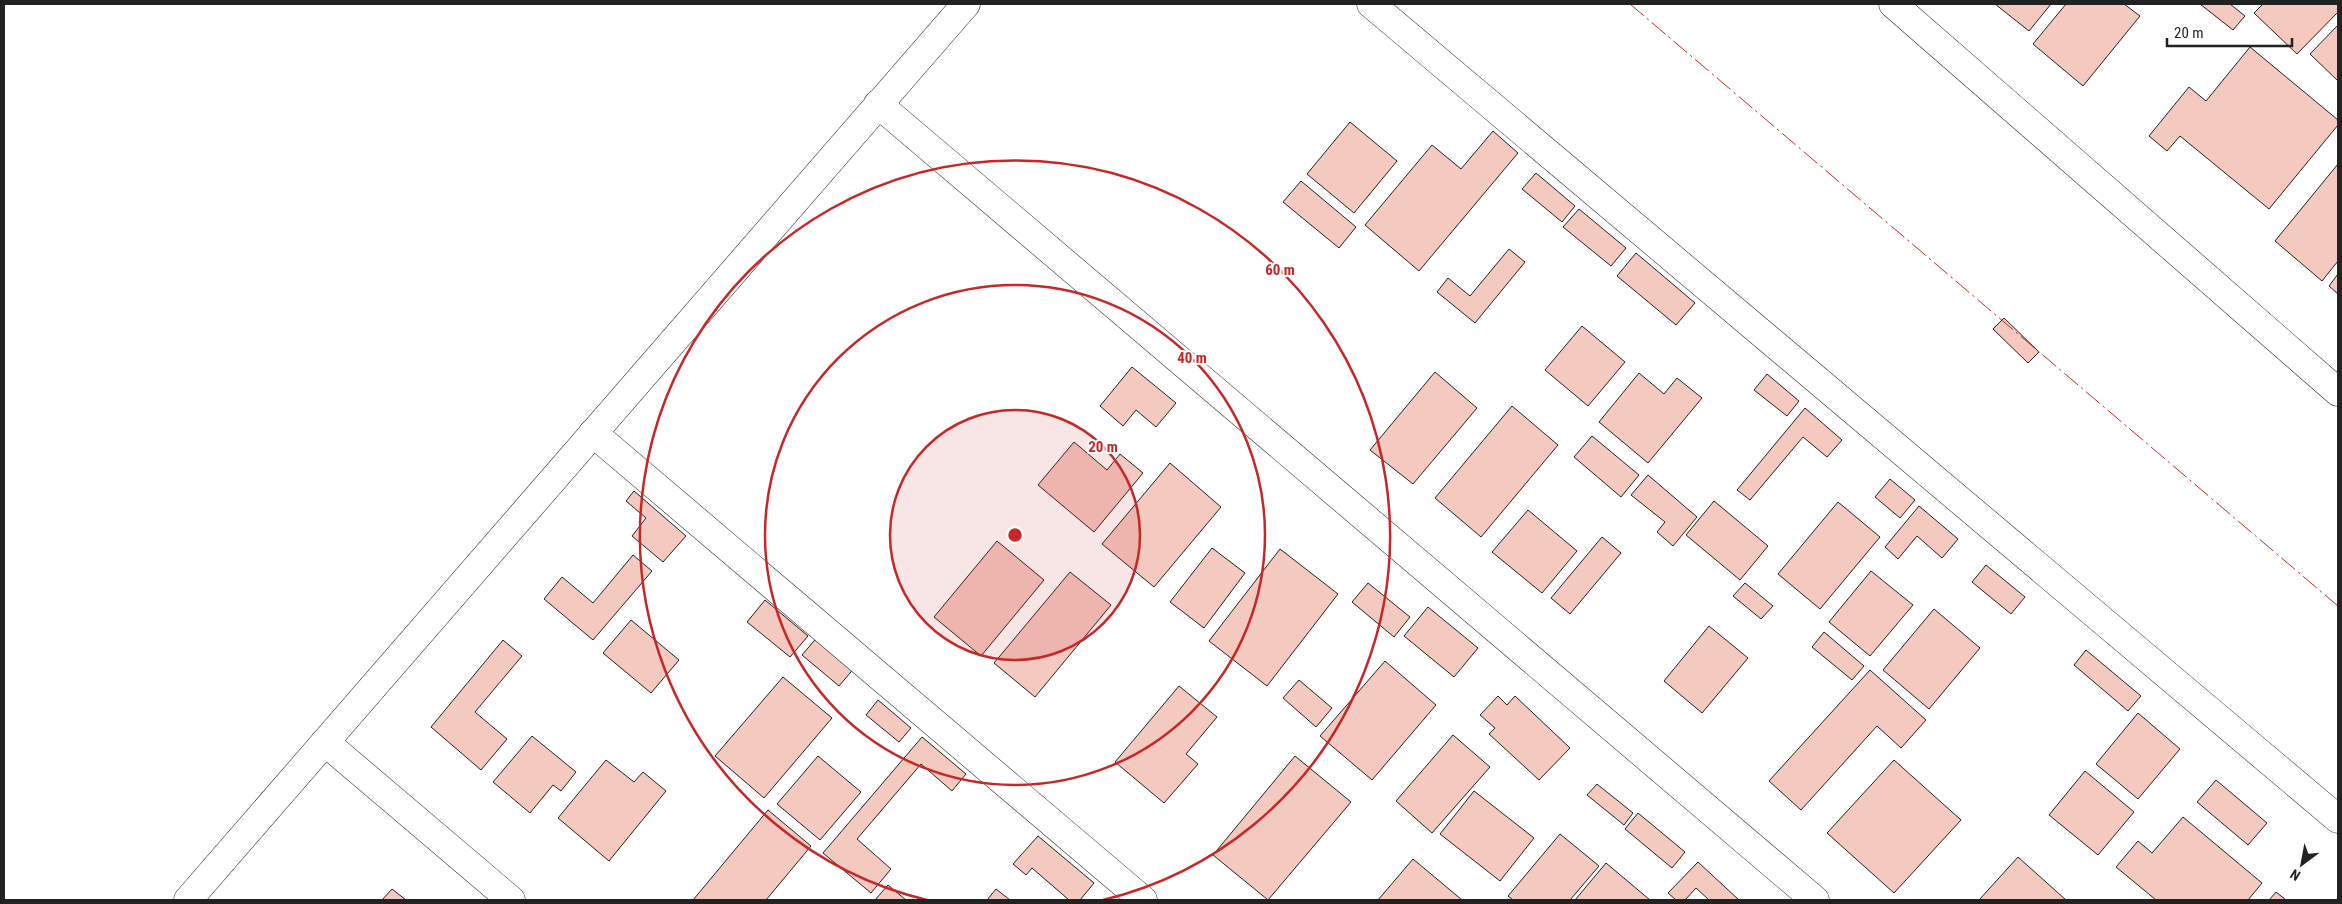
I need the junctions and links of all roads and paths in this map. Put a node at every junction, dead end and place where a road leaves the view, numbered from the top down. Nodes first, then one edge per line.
1 (966, 4) edge
2 (1371, 4) edge
3 (1893, 4) edge
4 (878, 104) junction
5 (2338, 392) edge
6 (593, 433) junction
7 (325, 742) junction
8 (2338, 819) edge
9 (188, 900) edge
10 (512, 900) edge
11 (1144, 900) edge
12 (1815, 900) edge

1 - 4 street
2 - 8 street
3 - 5 street
4 - 6 street
4 - 12 street
6 - 7 street
6 - 11 street
7 - 9 street
7 - 10 street

